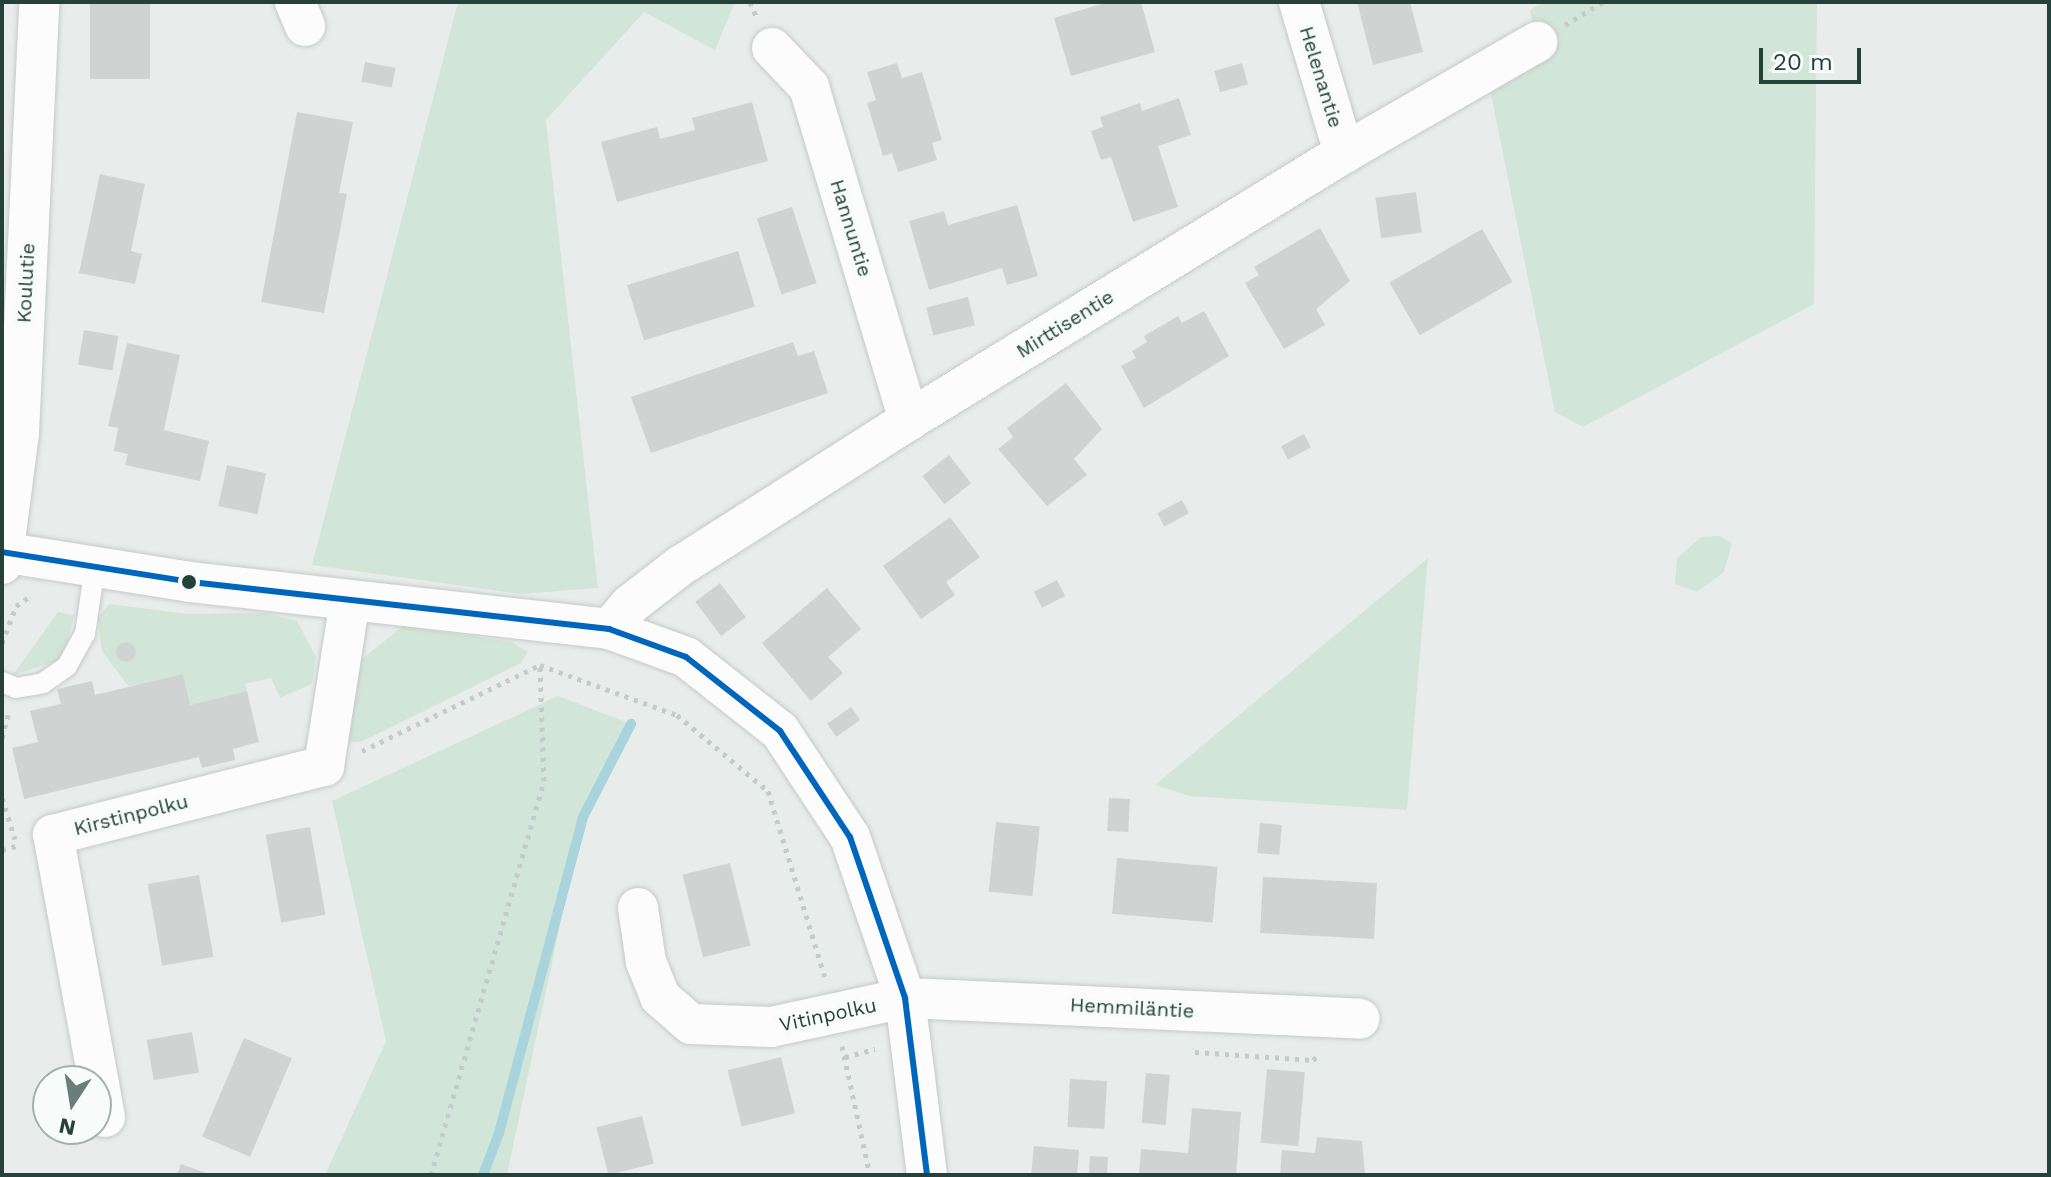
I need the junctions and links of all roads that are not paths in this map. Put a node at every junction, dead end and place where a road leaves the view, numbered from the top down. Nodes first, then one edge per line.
1 (39, 2) edge
2 (1299, 2) edge
3 (1537, 42) dead end
4 (772, 48) dead end
5 (1344, 153) junction
6 (909, 420) junction
7 (3, 556) edge
8 (95, 566) junction
9 (350, 600) junction
10 (609, 629) junction
11 (2, 682) edge
12 (638, 908) dead end
13 (905, 998) junction
14 (1360, 1019) dead end
15 (95, 1065) edge
16 (927, 1175) edge

1 - 7 street, Koulutie
2 - 5 street, Helenantie
3 - 5 street, Mirttisentie
4 - 6 street, Hannuntie
5 - 6 street, Mirttisentie
6 - 10 street, Mirttisentie
7 - 8 street
8 - 9 street
8 - 11 lane
9 - 10 street
9 - 15 street, Kirstinpolku
10 - 13 street
12 - 13 street, Vitinpolku
13 - 14 street, Hemmiläntie
13 - 16 street

